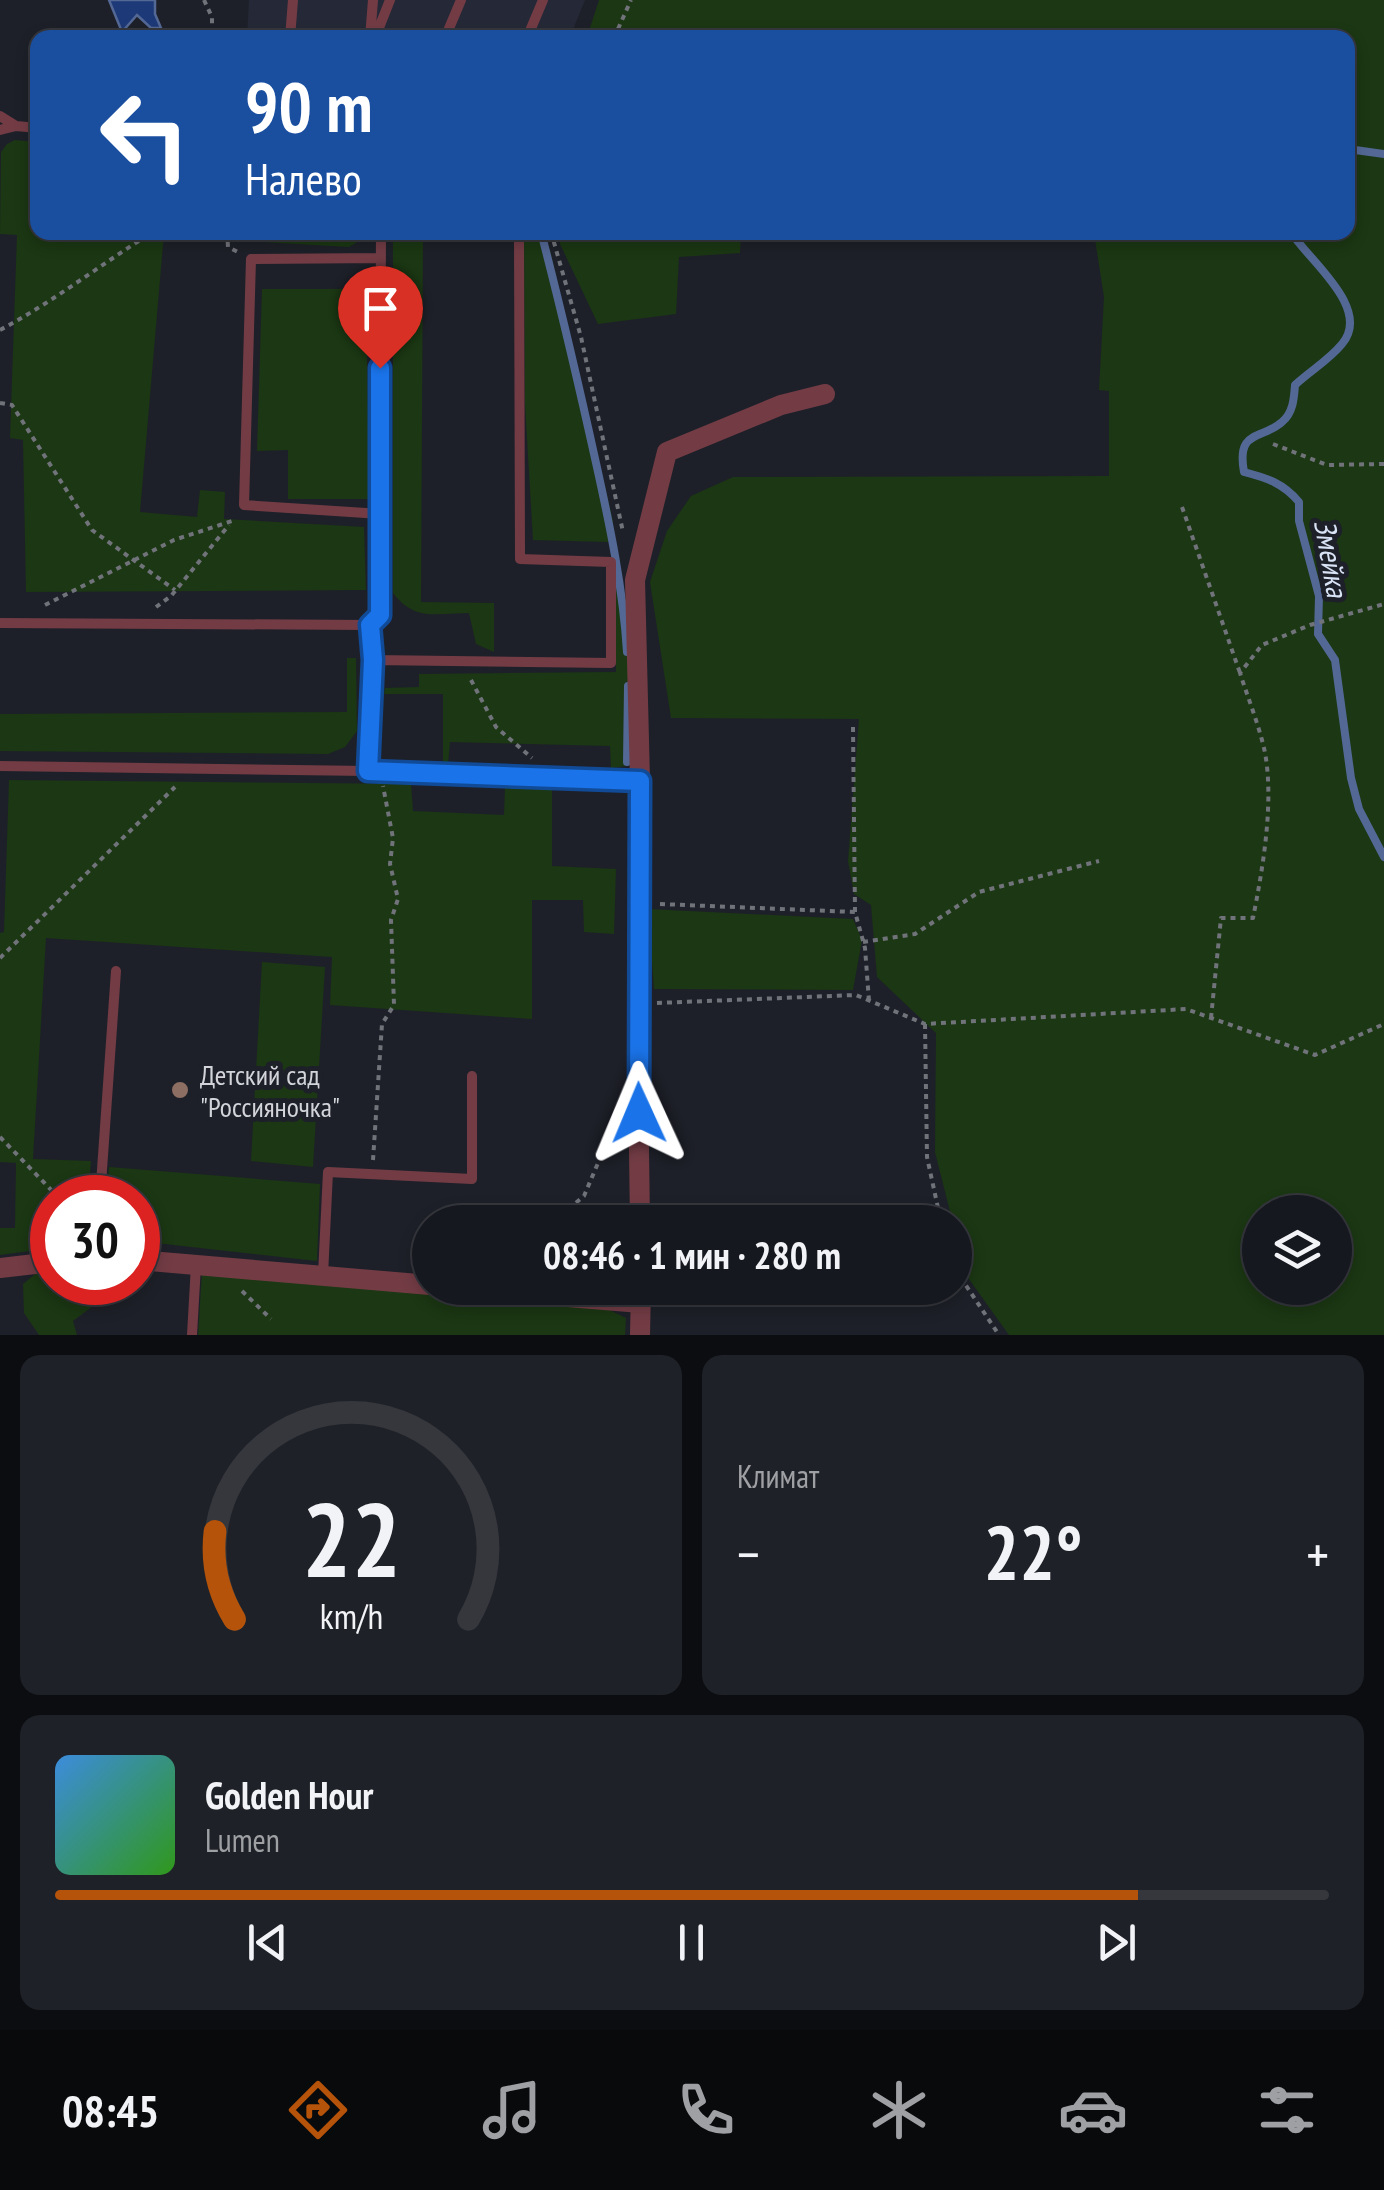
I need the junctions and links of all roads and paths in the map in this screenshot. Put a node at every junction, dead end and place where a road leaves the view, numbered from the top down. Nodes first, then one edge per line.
1 (204, 0) edge
2 (293, 0) edge
3 (373, 0) edge
4 (390, 0) edge
5 (461, 0) edge
6 (542, 0) edge
7 (631, 0) edge
8 (212, 30) edge
9 (291, 30) edge
10 (373, 30) edge
11 (377, 30) edge
12 (448, 30) edge
13 (530, 30) edge
14 (618, 30) edge
15 (0, 116) edge
16 (16, 126) junction
17 (30, 127) edge
18 (0, 130) edge
19 (142, 240) edge
20 (228, 240) edge
21 (380, 240) edge
22 (519, 240) edge
23 (553, 240) edge
24 (380, 258) junction
25 (250, 260) junction
26 (0, 330) edge
27 (825, 394) dead end
28 (0, 403) edge
29 (1273, 444) dead end
30 (1384, 464) edge
31 (244, 506) junction
32 (1182, 507) dead end
33 (380, 514) junction
34 (232, 521) junction
35 (626, 545) dead end
36 (134, 560) junction
37 (176, 590) junction
38 (1384, 604) edge
39 (43, 606) dead end
40 (0, 624) edge
41 (134, 624) junction
42 (370, 625) junction
43 (373, 660) junction
44 (461, 663) junction
45 (1240, 674) junction
46 (853, 728) dead end
47 (0, 766) edge
48 (374, 771) junction
49 (186, 777) dead end
50 (554, 778) junction
51 (640, 781) junction
52 (1099, 862) dead end
53 (638, 904) junction
54 (855, 912) junction
55 (863, 942) junction
56 (0, 958) edge
57 (116, 971) dead end
58 (869, 1000) junction
59 (637, 1003) junction
60 (1211, 1018) junction
61 (925, 1024) junction
62 (1384, 1024) edge
63 (472, 1076) dead end
64 (0, 1137) edge
65 (601, 1156) dead end
66 (372, 1174) junction
67 (36, 1175) edge
68 (102, 1175) edge
69 (574, 1205) edge
70 (640, 1205) edge
71 (938, 1205) edge
72 (160, 1262) edge
73 (30, 1265) edge
74 (196, 1265) junction
75 (0, 1268) edge
76 (322, 1276) junction
77 (412, 1284) edge
78 (972, 1294) edge
79 (641, 1305) edge
80 (192, 1335) edge
81 (640, 1335) edge
82 (999, 1335) edge

1 - 8 path
2 - 9 lane
3 - 10 lane
4 - 11 lane
5 - 12 lane
6 - 13 lane
7 - 14 path
15 - 16 lane
16 - 17 lane
16 - 18 lane
19 - 26 path
20 - 25 path
21 - 24 lane
22 - 44 lane
23 - 35 path
24 - 25 lane
24 - 33 lane
25 - 31 lane
27 - 51 street
28 - 36 path
29 - 30 path
31 - 33 lane
31 - 34 path
32 - 45 path
33 - 42 lane
34 - 36 path
34 - 37 path
36 - 37 path
36 - 39 path
37 - 41 path
38 - 45 path
40 - 41 lane
41 - 42 lane
42 - 43 lane
43 - 44 lane
43 - 48 lane
44 - 50 path
45 - 60 path
46 - 54 path
47 - 48 lane
48 - 50 lane
48 - 66 path
49 - 56 path
50 - 51 lane
51 - 53 street
52 - 55 path
53 - 54 path
53 - 59 street
54 - 55 path
55 - 58 path
57 - 68 lane
58 - 59 path
58 - 61 path
59 - 70 street
60 - 61 path
60 - 62 path
61 - 71 path
63 - 66 lane
64 - 67 path
65 - 69 path
66 - 76 lane
72 - 74 street
73 - 75 street
74 - 76 street
74 - 80 lane
76 - 77 street
78 - 82 path
79 - 81 street

